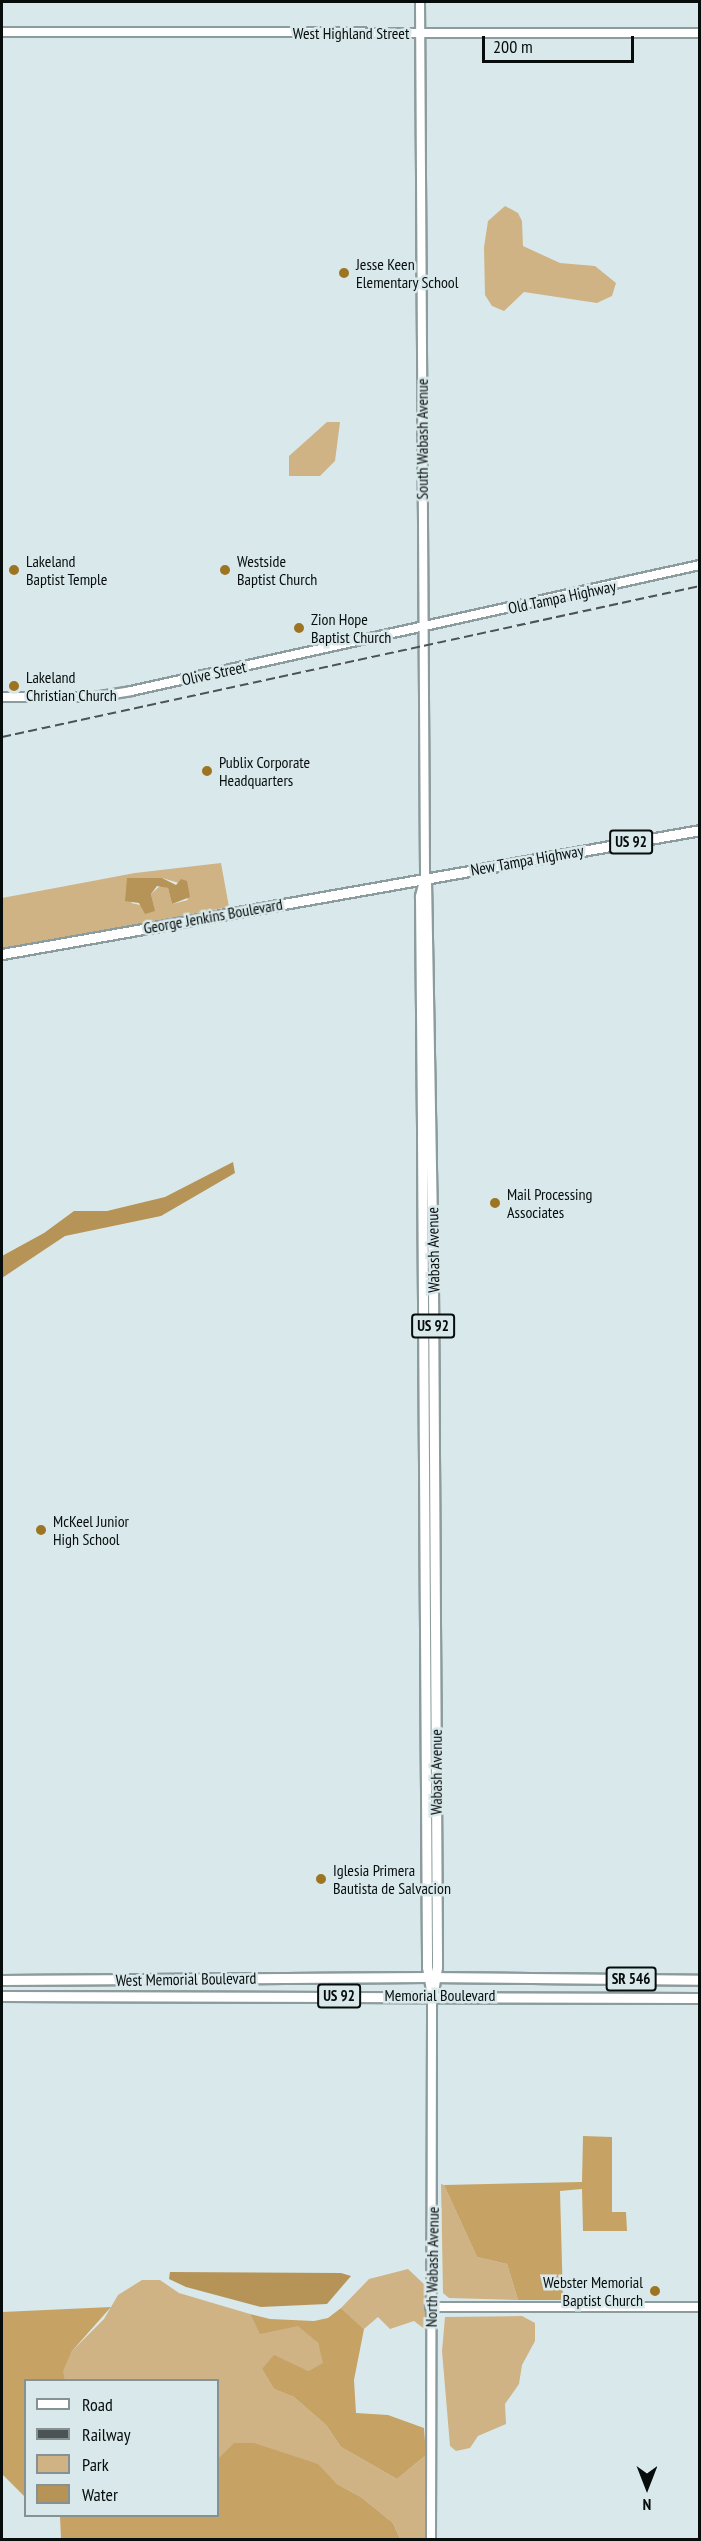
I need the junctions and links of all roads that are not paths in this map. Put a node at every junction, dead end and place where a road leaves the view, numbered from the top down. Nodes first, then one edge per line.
1 (420, 2) edge
2 (2, 32) edge
3 (420, 33) junction
4 (699, 33) edge
5 (699, 565) edge
6 (424, 628) junction
7 (2, 697) edge
8 (699, 830) edge
9 (425, 877) junction
10 (2, 954) edge
11 (370, 1977) joint
12 (432, 1977) junction
13 (563, 1978) junction
14 (2, 1980) edge
15 (699, 1980) edge
16 (432, 1995) junction
17 (544, 1995) junction
18 (2, 1996) edge
19 (699, 1998) edge
20 (430, 2307) junction
21 (699, 2307) edge
22 (431, 2540) edge

1 - 3 street, South Wabash Avenue
2 - 3 street, West Highland Street
3 - 4 street, West Highland Street
3 - 6 street, South Wabash Avenue
5 - 6 street, Old Tampa Highway
6 - 7 street, Olive Street
6 - 9 street, South Wabash Avenue
8 - 9 main road, New Tampa Highway / US 92
9 - 10 main road, George Jenkins Boulevard
9 - 12 main road, Wabash Avenue / US 92
11 - 12 main road, Memorial Boulevard / US 92
11 - 14 main road, West Memorial Boulevard / US 92
12 - 13 main road, Memorial Boulevard / SR 546
12 - 16 main road, Wabash Avenue
13 - 15 main road, Memorial Boulevard / SR 546
13 - 17 main road
16 - 17 main road, Memorial Boulevard / SR 546
16 - 18 main road, Memorial Boulevard / US 92
16 - 20 street, North Wabash Avenue
17 - 19 main road, Memorial Boulevard / SR 546
20 - 21 street
20 - 22 street, North Wabash Avenue

